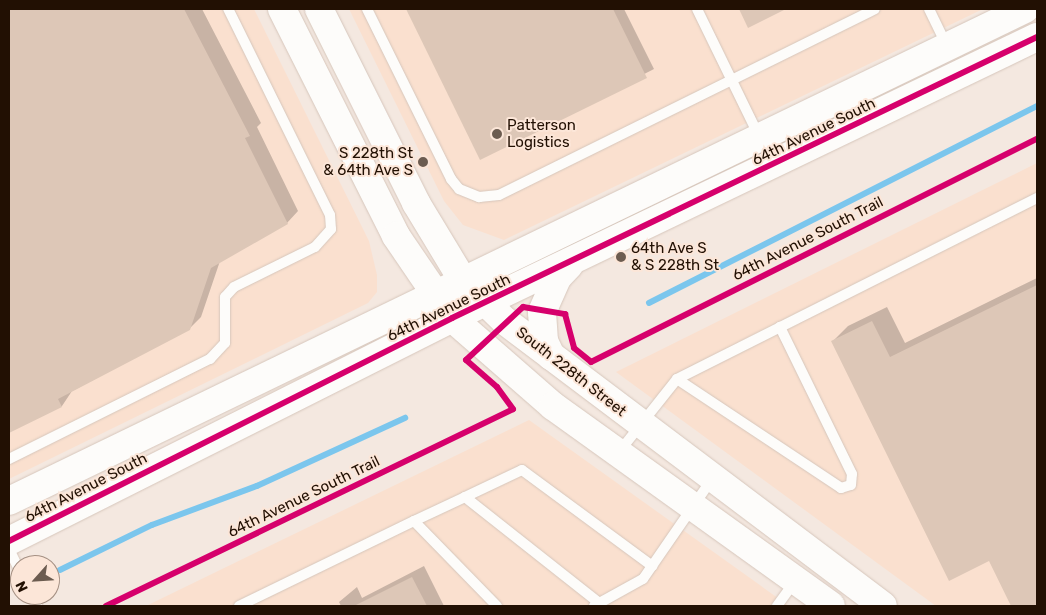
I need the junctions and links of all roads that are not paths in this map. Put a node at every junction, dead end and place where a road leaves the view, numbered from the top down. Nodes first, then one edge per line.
1 (228, 9) edge
2 (282, 9) edge
3 (319, 9) edge
4 (367, 9) edge
5 (697, 9) edge
6 (875, 9) edge
7 (928, 9) edge
8 (1025, 9) edge
9 (1037, 37) edge
10 (947, 47) junction
11 (732, 80) junction
12 (760, 136) junction
13 (1037, 198) edge
14 (570, 264) junction
15 (462, 279) junction
16 (433, 293) junction
17 (485, 303) junction
18 (452, 318) junction
19 (780, 327) junction
20 (551, 356) junction
21 (677, 379) junction
22 (638, 424) junction
23 (618, 453) junction
24 (9, 459) edge
25 (712, 478) junction
26 (466, 497) junction
27 (9, 501) edge
28 (694, 508) junction
29 (414, 521) junction
30 (10, 539) edge
31 (15, 555) edge
32 (652, 566) junction
33 (796, 580) junction
34 (596, 605) edge
35 (239, 606) edge
36 (497, 606) edge
37 (777, 606) edge
38 (832, 606) edge
39 (883, 606) edge

1 - 24 lane
2 - 16 street
3 - 15 street, South 228th Street
4 - 11 lane
5 - 11 lane
6 - 11 lane
7 - 10 lane
8 - 10 street, 64th Avenue South
9 - 14 street, 64th Avenue South
10 - 12 street, 64th Avenue South
11 - 12 lane
12 - 15 street, 64th Avenue South
13 - 19 lane
14 - 17 street, 64th Avenue South
14 - 20 street
15 - 16 street, 64th Avenue South
15 - 17 street, South 228th Street
16 - 18 street
16 - 27 street, 64th Avenue South
17 - 18 street, 64th Avenue South
17 - 20 street, South 228th Street
18 - 23 street
18 - 30 street, 64th Avenue South
19 - 21 lane
19 - 21 lane
20 - 22 street, South 228th Street
21 - 22 lane
22 - 23 lane
22 - 25 street, South 228th Street
23 - 28 street
25 - 28 lane
25 - 39 street, South 228th Street
26 - 29 lane
26 - 32 lane
26 - 34 lane
28 - 32 lane
28 - 33 street
29 - 35 lane
29 - 36 lane
30 - 31 lane
32 - 34 lane
33 - 37 lane
33 - 38 street

